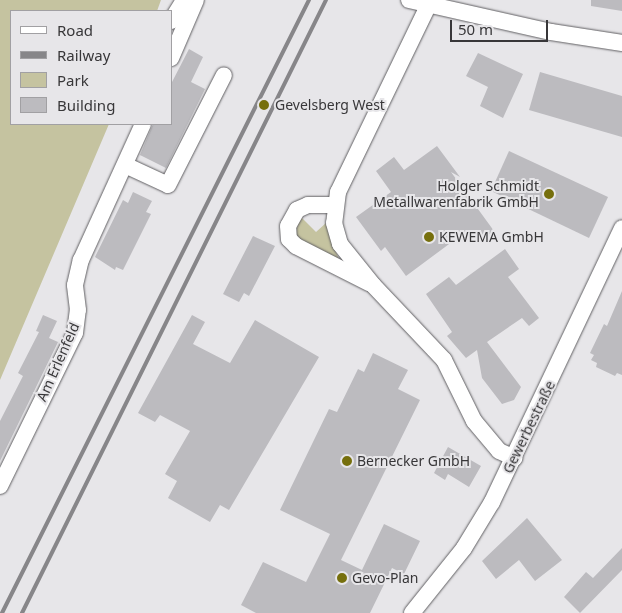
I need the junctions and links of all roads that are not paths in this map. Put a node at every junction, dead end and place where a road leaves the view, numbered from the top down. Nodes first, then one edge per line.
1 (184, 0) edge
2 (196, 0) edge
3 (409, 0) edge
4 (428, 6) junction
5 (172, 19) edge
6 (622, 43) edge
7 (172, 56) edge
8 (224, 75) dead end
9 (143, 125) edge
10 (125, 166) junction
11 (335, 205) junction
12 (622, 228) edge
13 (373, 285) junction
14 (515, 458) junction
15 (0, 486) edge
16 (412, 613) edge

1 - 5 street
2 - 7 street
3 - 4 street
4 - 6 street
4 - 11 street
8 - 10 street
9 - 10 street, Am Erlenfeld
10 - 15 street, Am Erlenfeld
11 - 13 street
11 - 13 street
12 - 14 street, Gewerbestraße
13 - 14 street
14 - 16 street, Gewerbestraße

